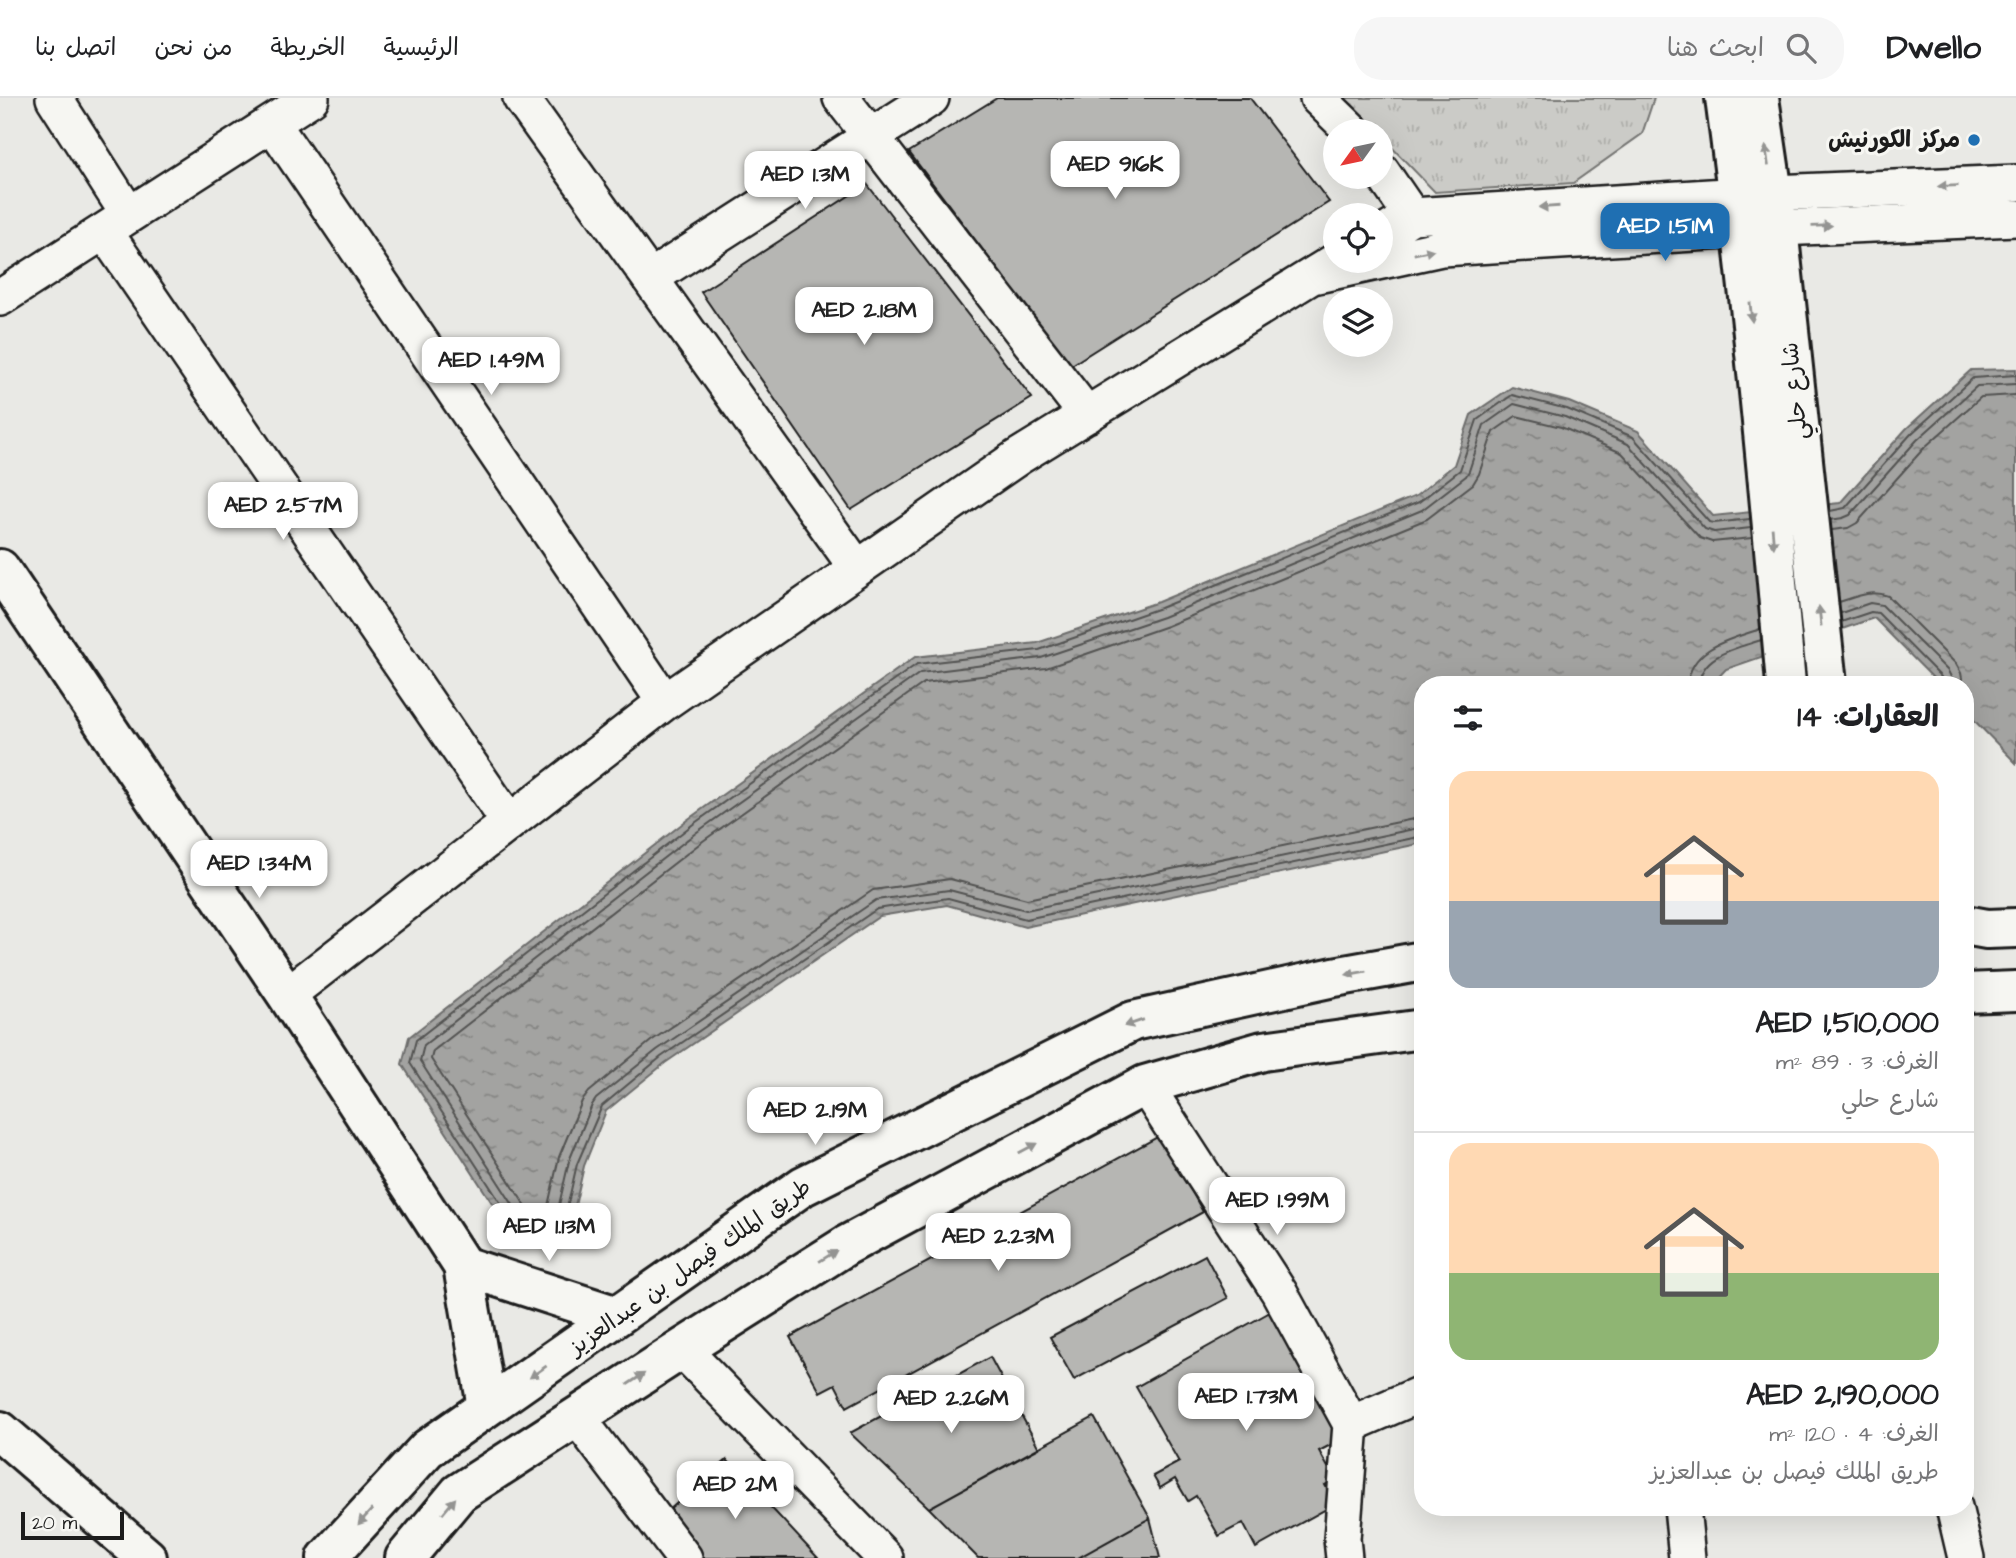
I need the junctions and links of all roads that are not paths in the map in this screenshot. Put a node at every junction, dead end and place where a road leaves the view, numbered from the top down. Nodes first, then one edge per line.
1 (54, 98) edge
2 (311, 98) edge
3 (521, 98) edge
4 (841, 98) edge
5 (931, 98) edge
6 (1318, 98) edge
7 (1725, 98) edge
8 (1759, 98) edge
9 (1340, 119) edge
10 (272, 123) junction
11 (871, 136) junction
12 (2016, 183) edge
13 (1393, 188) edge
14 (1758, 212) junction
15 (1412, 216) junction
16 (2016, 218) edge
17 (116, 223) junction
18 (1393, 228) edge
19 (1393, 257) edge
20 (1323, 269) edge
21 (650, 278) junction
22 (0, 298) edge
23 (1087, 415) junction
24 (1786, 469) junction
25 (857, 568) junction
26 (0, 569) edge
27 (1786, 676) edge
28 (1825, 676) edge
29 (665, 702) junction
30 (509, 822) junction
31 (1974, 927) edge
32 (2016, 928) edge
33 (1414, 963) edge
34 (2016, 991) edge
35 (1974, 993) edge
36 (287, 995) junction
37 (1414, 1029) edge
38 (1145, 1085) junction
39 (463, 1266) junction
40 (617, 1316) junction
41 (682, 1349) junction
42 (1414, 1397) edge
43 (487, 1407) junction
44 (577, 1417) junction
45 (1351, 1424) junction
46 (0, 1431) edge
47 (1683, 1516) edge
48 (1956, 1516) edge
49 (147, 1558) edge
50 (327, 1558) edge
51 (405, 1558) edge
52 (684, 1558) edge
53 (885, 1558) edge
54 (1344, 1558) edge
55 (1687, 1558) edge
56 (1966, 1558) edge

1 - 17 street
2 - 10 street
3 - 21 street
4 - 11 street
5 - 11 street
6 - 9 street
7 - 14 street, شارع حلي
14 -> 8 street, شارع حلي
10 - 17 street
10 - 29 street
11 - 21 street
11 - 23 street
12 -> 14 street
13 - 15 street
14 -> 15 street
14 -> 16 street
19 -> 14 street
14 - 24 street, شارع حلي
15 - 18 street
17 - 22 street
17 - 30 street
20 - 23 street
21 - 25 street
23 - 25 street
24 -> 27 street, شارع حلي
28 -> 24 street, شارع حلي
25 - 29 street
26 - 36 street
29 - 30 street
30 - 36 street
31 - 32 street
33 -> 40 street, طريق الملك فيصل بن عبدالعزيز
34 - 35 street
36 - 39 street
37 - 38 street
41 -> 38 street
38 - 45 street
39 - 40 street
39 - 43 street
40 -> 43 street, طريق الملك فيصل بن عبدالعزيز
44 -> 41 street
41 - 53 street
42 - 45 street
43 -> 50 street, طريق الملك فيصل بن عبدالعزيز
51 -> 44 street
44 - 52 street
45 - 54 street
46 - 49 street
47 - 55 street
48 - 56 street

